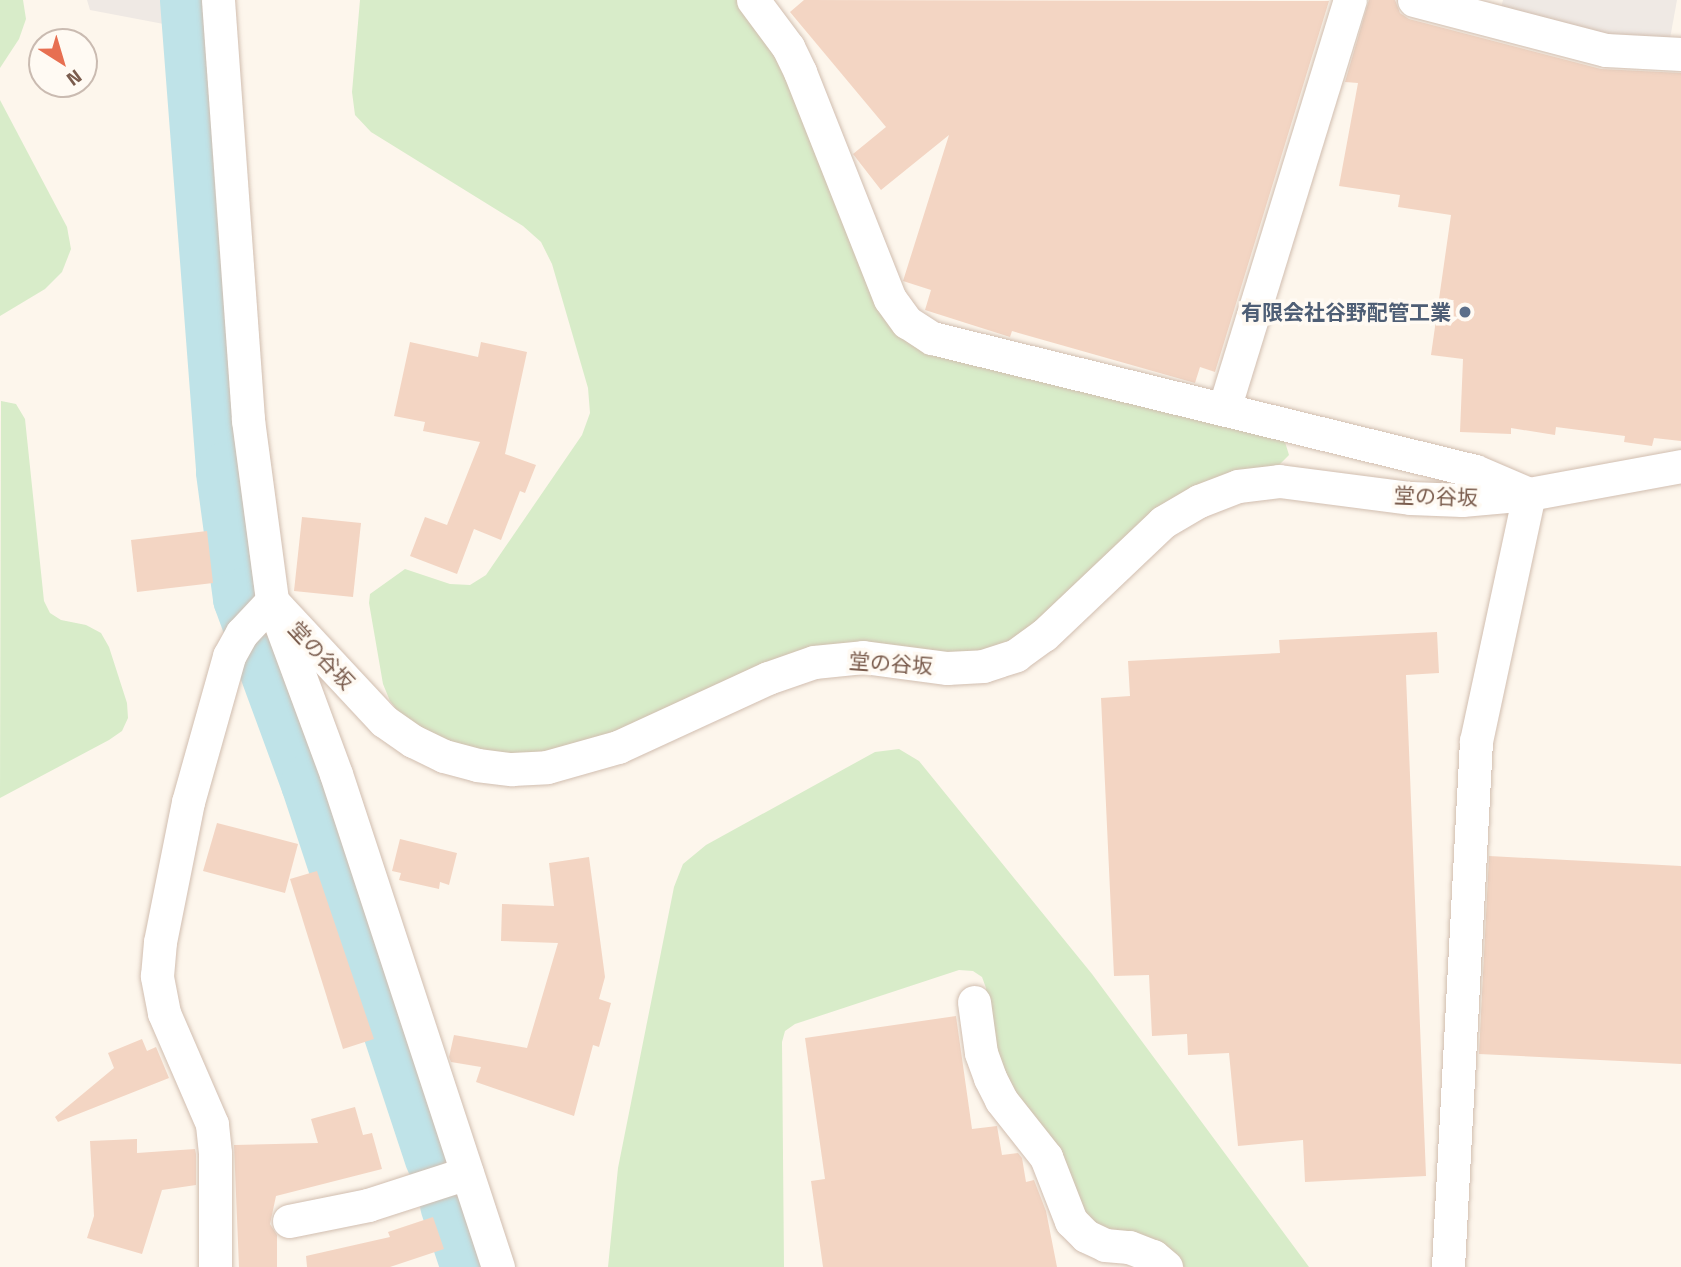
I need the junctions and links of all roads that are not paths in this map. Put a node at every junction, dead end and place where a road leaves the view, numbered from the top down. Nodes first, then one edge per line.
1 (218, 0) edge
2 (753, 0) edge
3 (1350, 0) edge
4 (1414, 0) edge
5 (1681, 54) edge
6 (1224, 409) junction
7 (1681, 466) edge
8 (1529, 494) junction
9 (259, 615) junction
10 (974, 1002) dead end
11 (467, 1173) junction
12 (289, 1221) dead end
13 (215, 1267) edge
14 (498, 1267) edge
15 (1166, 1267) edge
16 (1448, 1267) edge

1 - 9 street
2 - 6 street
3 - 6 street
4 - 5 street
6 - 8 street
7 - 8 street, 堂の谷坂
8 - 9 street, 堂の谷坂
8 - 16 street
9 - 11 street
9 - 13 street
10 - 15 street
11 - 12 street
11 - 14 street

